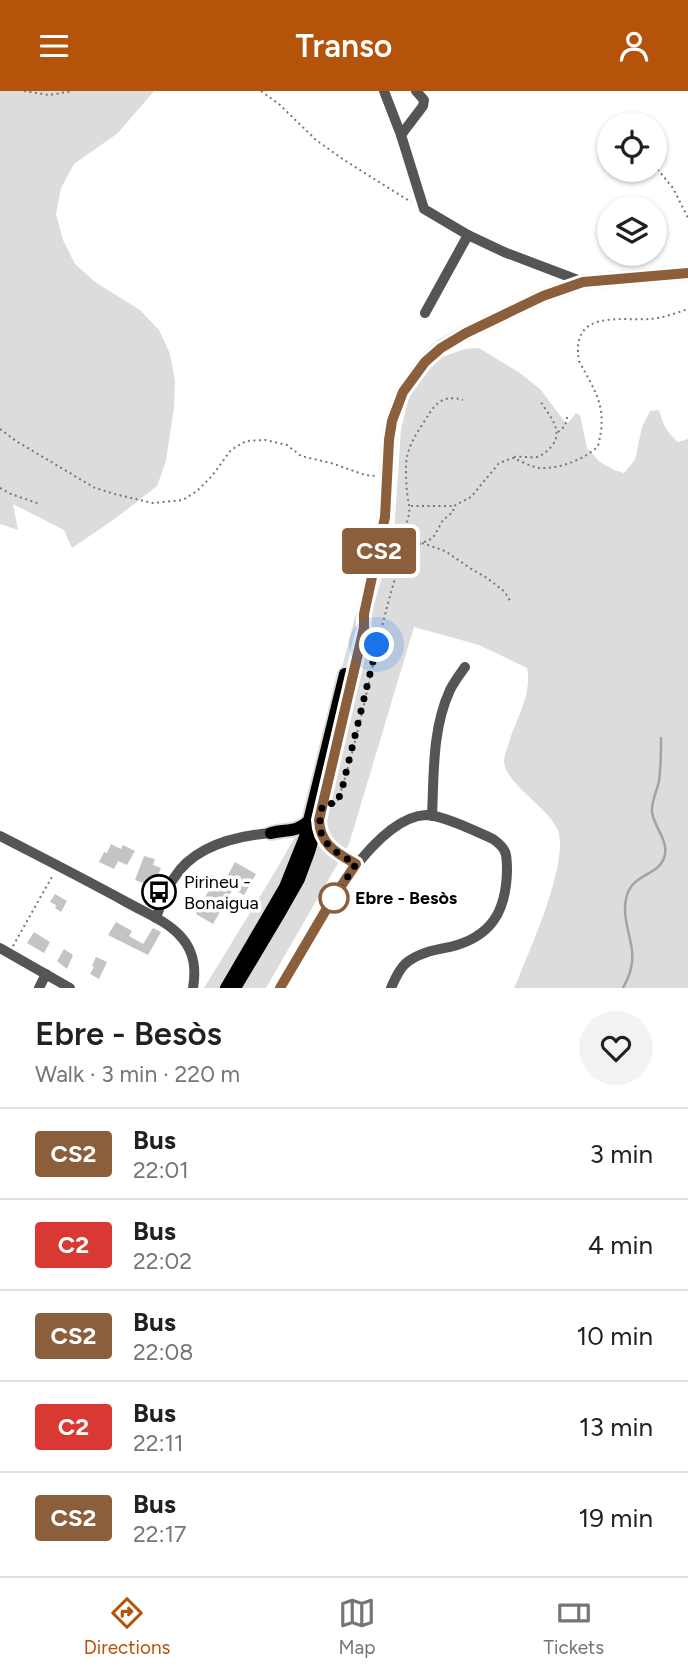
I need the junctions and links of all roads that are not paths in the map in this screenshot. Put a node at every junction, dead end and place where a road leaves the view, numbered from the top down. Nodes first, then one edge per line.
1 (384, 91) edge
2 (416, 91) edge
3 (401, 135) junction
4 (467, 235) junction
5 (688, 273) edge
6 (583, 282) junction
7 (425, 313) dead end
8 (364, 614) junction
9 (465, 667) dead end
10 (323, 804) junction
11 (432, 816) junction
12 (314, 820) junction
13 (271, 833) joint
14 (296, 835) junction
15 (0, 836) edge
16 (334, 852) junction
17 (356, 864) junction
18 (300, 869) junction
19 (164, 896) junction
20 (142, 911) junction
21 (156, 918) junction
22 (166, 925) junction
23 (5, 950) edge
24 (46, 974) junction
25 (39, 988) edge
26 (70, 988) edge
27 (193, 988) edge
28 (226, 988) edge
29 (235, 988) edge
30 (280, 988) edge
31 (391, 988) edge

1 - 3 street
2 - 3 street
3 - 4 street
4 - 6 street
4 - 7 street
5 - 6 main road
6 - 8 main road
8 - 10 main road
8 - 12 main road
9 - 11 street
10 - 12 main road
10 - 14 main road
11 - 17 street
11 - 31 street
12 - 14 main road
12 - 16 main road
12 - 18 main road
13 - 14 main road
13 - 19 street
14 - 18 main road
15 - 20 street
16 - 17 main road
16 - 18 main road
17 - 30 street
18 - 28 main road
18 - 29 main road
19 - 20 street
19 - 21 street
19 - 22 street
20 - 21 street
21 - 22 street
22 - 27 street
23 - 24 street
24 - 25 street
24 - 26 street

